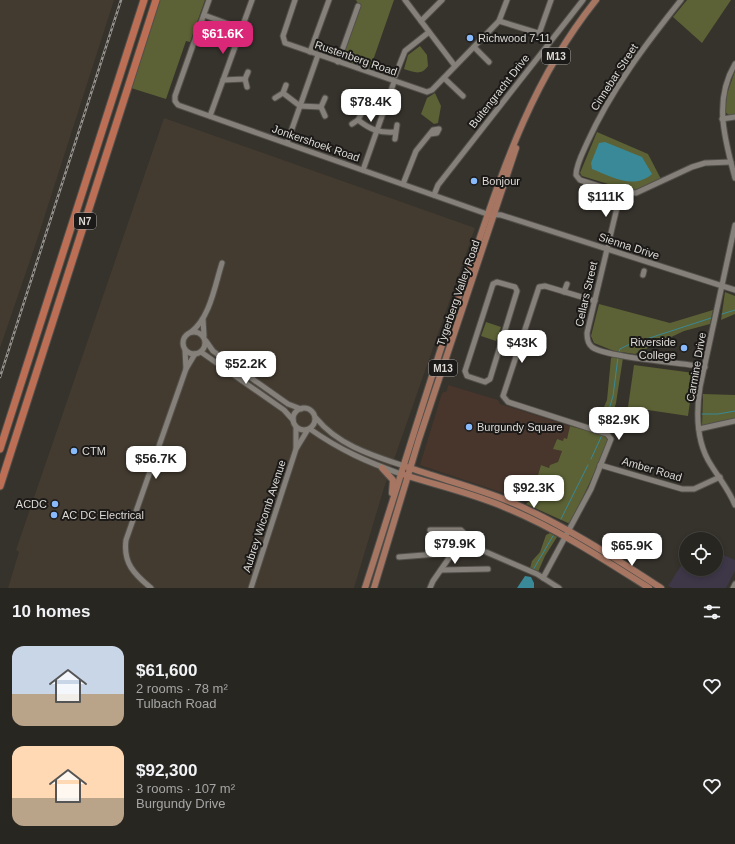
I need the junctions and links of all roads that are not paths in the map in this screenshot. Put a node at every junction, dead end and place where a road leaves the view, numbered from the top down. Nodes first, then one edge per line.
1 (144, 0) edge
2 (156, 0) edge
3 (209, 0) edge
4 (252, 0) edge
5 (295, 0) edge
6 (329, 0) edge
7 (404, 0) edge
8 (442, 0) edge
9 (507, 0) edge
10 (551, 0) edge
11 (583, 0) edge
12 (596, 0) edge
13 (681, 0) edge
14 (358, 6) dead end
15 (204, 15) junction
16 (499, 21) junction
17 (421, 22) junction
18 (242, 29) junction
19 (429, 32) junction
20 (474, 47) junction
21 (310, 52) junction
22 (318, 55) junction
23 (338, 62) junction
24 (489, 62) dead end
25 (735, 64) edge
26 (455, 66) junction
27 (248, 72) dead end
28 (444, 78) junction
29 (245, 79) junction
30 (395, 79) junction
31 (224, 80) junction
32 (286, 85) dead end
33 (247, 87) dead end
34 (282, 93) junction
35 (462, 96) dead end
36 (275, 98) dead end
37 (324, 98) dead end
38 (300, 106) junction
39 (322, 107) junction
40 (362, 112) dead end
41 (210, 116) junction
42 (325, 116) dead end
43 (524, 118) junction
44 (735, 118) edge
45 (722, 119) junction
46 (358, 120) junction
47 (352, 124) dead end
48 (397, 125) dead end
49 (376, 132) junction
50 (395, 132) junction
51 (430, 134) dead end
52 (395, 139) dead end
53 (287, 143) junction
54 (731, 162) junction
55 (363, 170) junction
56 (735, 178) edge
57 (403, 184) junction
58 (621, 191) junction
59 (434, 195) junction
60 (488, 214) junction
61 (495, 214) junction
62 (735, 225) edge
63 (607, 249) junction
64 (222, 263) dead end
65 (566, 284) dead end
66 (722, 286) junction
67 (735, 290) edge
68 (564, 292) junction
69 (595, 301) junction
70 (204, 318) junction
71 (191, 332) junction
72 (504, 336) junction
73 (205, 338) junction
74 (520, 342) junction
75 (185, 350) junction
76 (201, 352) junction
77 (195, 354) junction
78 (705, 367) junction
79 (186, 370) junction
80 (301, 409) junction
81 (316, 418) junction
82 (293, 420) junction
83 (735, 421) edge
84 (296, 426) junction
85 (699, 429) junction
86 (308, 430) junction
87 (0, 449) edge
88 (296, 449) junction
89 (600, 465) junction
90 (407, 467) junction
91 (382, 468) junction
92 (401, 474) junction
93 (408, 476) junction
94 (720, 477) junction
95 (0, 486) edge
96 (735, 505) edge
97 (387, 520) junction
98 (430, 530) dead end
99 (568, 534) junction
100 (464, 544) junction
101 (479, 549) dead end
102 (486, 552) dead end
103 (450, 553) junction
104 (399, 557) dead end
105 (488, 569) dead end
106 (441, 570) junction
107 (543, 578) junction
108 (644, 581) junction
109 (735, 584) edge
110 (151, 588) edge
111 (251, 588) edge
112 (365, 588) edge
113 (374, 588) edge
114 (430, 588) edge
115 (559, 588) edge
116 (649, 588) edge
117 (661, 588) edge
118 (733, 588) edge

1 - 87 highway, N7
2 - 95 highway, N7
3 - 15 street
4 - 18 street
5 - 21 street, Rustenberg Road
6 - 21 street
7 - 17 street
8 - 17 street
9 - 16 street
10 - 16 street
11 - 59 street, Buitengracht Drive
12 - 43 main road, Tygerberg Valley Road / M13
13 - 58 street, Cinnebar Street
14 - 23 street
15 - 18 street
15 - 41 street, Jonkershoek Road
16 - 20 street
17 - 19 street
18 - 31 street
19 - 26 street
19 - 30 street
20 - 24 street
20 - 26 street
21 - 22 street, Rustenberg Road
22 - 23 street, Rustenberg Road
22 - 38 street
23 - 30 street, Rustenberg Road
25 - 45 street
26 - 28 street
27 - 29 street
28 - 30 street, Rustenberg Road
28 - 35 street
29 - 31 street
29 - 33 street
30 - 49 street
31 - 41 street
32 - 34 street
34 - 36 street
34 - 38 street
37 - 39 street
38 - 39 street
38 - 53 street
39 - 42 street
40 - 46 street
41 - 53 street, Jonkershoek Road
43 - 60 main road, Tygerberg Valley Road / M13
43 - 61 main road, Tygerberg Valley Road / M13
44 - 45 street
45 - 54 street
46 - 47 street
46 - 49 street
48 - 50 street
49 - 50 street
49 - 55 street
50 - 52 street
51 - 57 street
53 - 55 street, Jonkershoek Road
54 - 56 street
54 - 58 street, Cinnebar Street
55 - 57 street, Jonkershoek Road
57 - 59 street, Jonkershoek Road
58 - 63 street, Cellars Street
59 - 60 street, Jonkershoek Road
60 - 61 street, Sienna Drive
60 - 90 main road, Tygerberg Valley Road / M13
61 - 63 street, Sienna Drive
61 - 90 main road, Tygerberg Valley Road / M13
62 - 66 street, Carmine Drive
63 - 66 street, Sienna Drive
63 - 69 street, Cellars Street
64 - 70 street
65 - 68 street
66 - 67 street, Sienna Drive
66 - 78 street, Carmine Drive
68 - 69 street
68 - 74 street
69 - 78 street, Cellars Street
70 - 71 street
70 - 73 street
71 - 73 street
71 - 75 street
72 - 72 street
72 - 74 street
73 - 76 street
73 - 80 street
74 - 89 street
75 - 77 street
75 - 79 street
76 - 77 street
76 - 82 street
77 - 79 street
78 - 85 street, Carmine Drive
79 - 110 street
80 - 81 street
80 - 82 street
81 - 86 street
81 - 90 street
82 - 84 street
83 - 85 street
84 - 86 street
84 - 88 street, Aubrey Wicomb Avenue
85 - 94 street, Carmine Drive
86 - 88 street, Aubrey Wicomb Avenue
86 - 91 street
88 - 111 street, Aubrey Wicomb Avenue
89 - 94 street, Amber Road
89 - 99 street
90 - 92 main road, Tygerberg Valley Road / M13
90 - 93 main road, Tygerberg Valley Road / M13
90 - 99 main road
91 - 92 street
91 - 97 main road
92 - 93 main road
92 - 97 main road, Tygerberg Valley Road / M13
93 - 99 main road
93 - 113 main road, Tygerberg Valley Road / M13
94 - 96 street, Carmine Drive
97 - 112 main road, Tygerberg Valley Road / M13
98 - 100 street
99 - 107 street
99 - 108 main road
100 - 101 street
100 - 103 street
102 - 107 street
103 - 104 street
103 - 106 street
105 - 106 street
106 - 114 street
107 - 115 street
108 - 116 main road
108 - 117 main road
109 - 118 street

